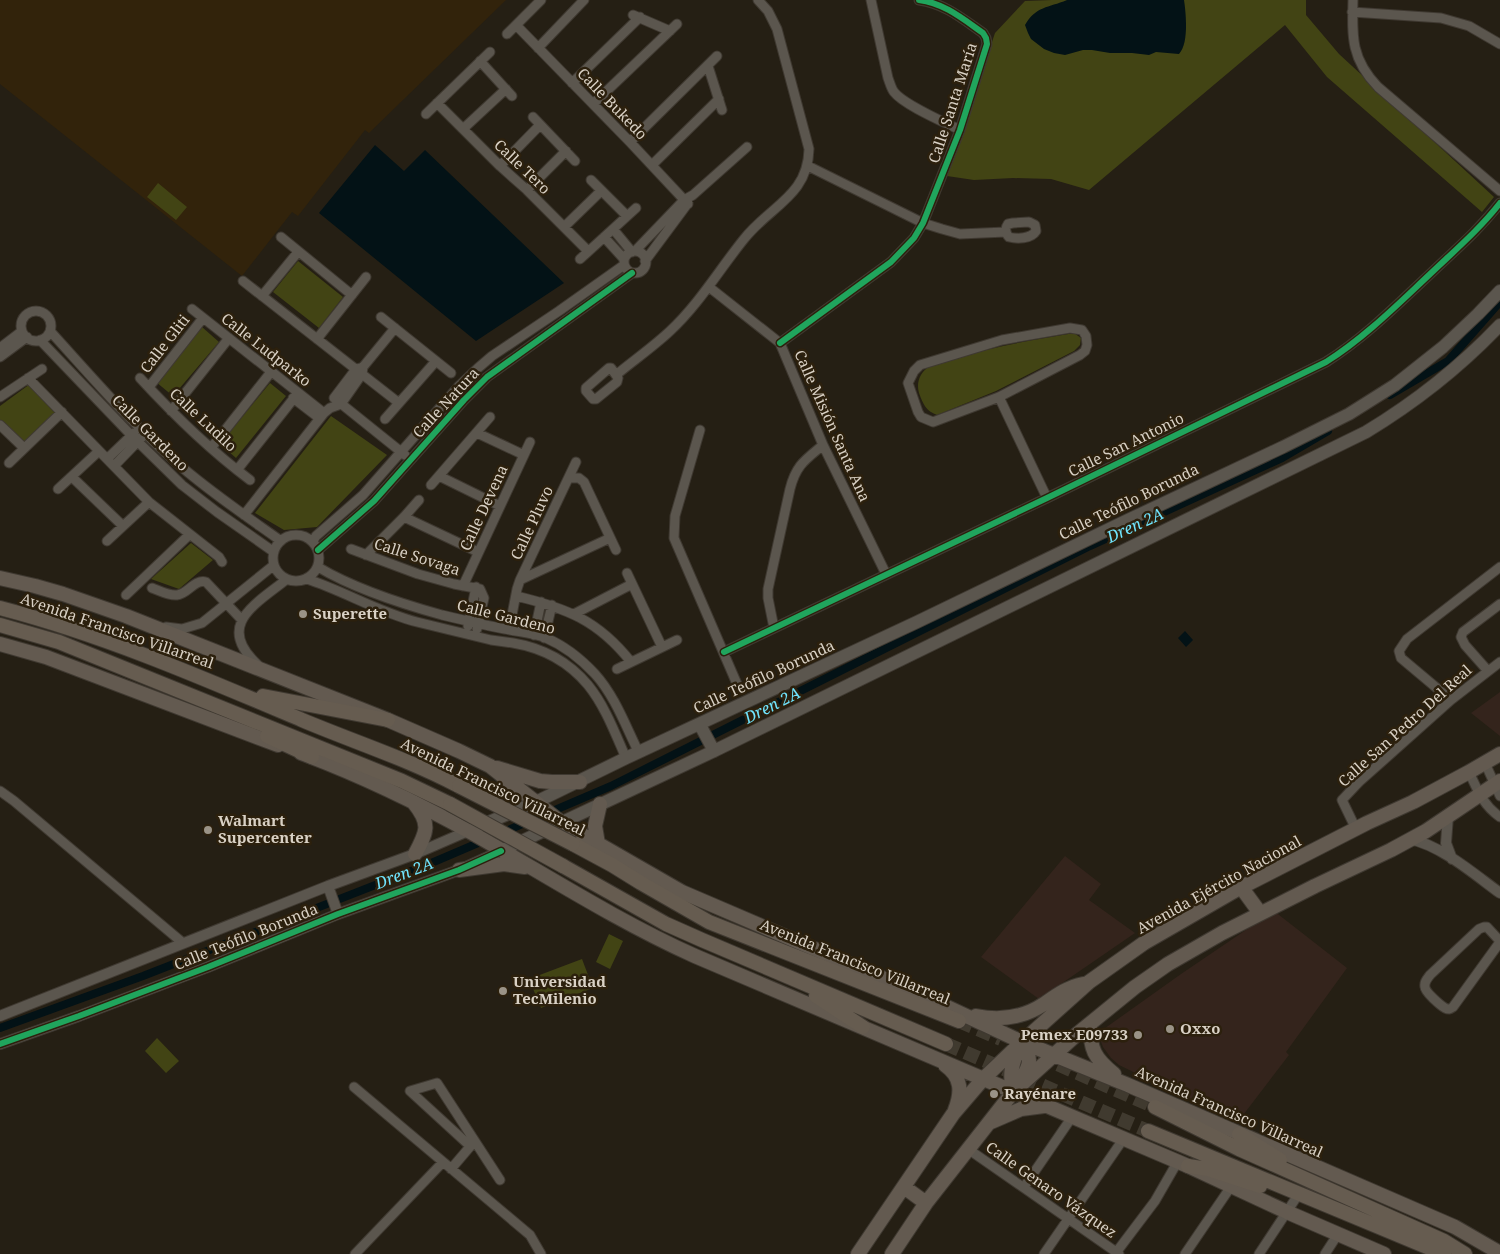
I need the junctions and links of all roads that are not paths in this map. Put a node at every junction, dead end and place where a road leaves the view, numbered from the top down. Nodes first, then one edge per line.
1 (541, 0) edge
2 (584, 0) edge
3 (758, 0) edge
4 (871, 0) edge
5 (919, 0) edge
6 (1353, 0) edge
7 (1352, 12) junction
8 (678, 24) dead end
9 (516, 25) junction
10 (670, 31) junction
11 (507, 34) dead end
12 (1500, 44) edge
13 (538, 48) junction
14 (490, 52) dead end
15 (717, 56) dead end
16 (480, 61) junction
17 (708, 66) junction
18 (572, 83) junction
19 (719, 99) junction
20 (437, 103) junction
21 (593, 104) junction
22 (722, 110) dead end
23 (426, 114) dead end
24 (533, 117) dead end
25 (540, 125) junction
26 (464, 128) junction
27 (960, 130) junction
28 (630, 142) junction
29 (747, 147) dead end
30 (566, 152) junction
31 (575, 161) dead end
32 (652, 165) junction
33 (500, 166) junction
34 (808, 166) junction
35 (591, 180) dead end
36 (527, 190) junction
37 (601, 191) junction
38 (1500, 191) edge
39 (686, 202) junction
40 (1500, 202) edge
41 (636, 208) dead end
42 (627, 216) junction
43 (924, 222) junction
44 (564, 227) junction
45 (613, 229) junction
46 (1006, 232) dead end
47 (281, 237) dead end
48 (604, 237) junction
49 (588, 251) junction
50 (633, 251) junction
51 (298, 252) junction
52 (580, 259) dead end
53 (645, 261) junction
54 (624, 262) junction
55 (632, 273) junction
56 (366, 277) dead end
57 (243, 281) dead end
58 (709, 287) junction
59 (1500, 291) edge
60 (352, 294) junction
61 (262, 296) junction
62 (192, 309) dead end
63 (381, 317) dead end
64 (203, 318) junction
65 (1500, 325) edge
66 (395, 328) junction
67 (50, 332) junction
68 (25, 334) junction
69 (229, 338) junction
70 (318, 339) junction
71 (40, 340) junction
72 (780, 343) junction
73 (0, 348) edge
74 (0, 357) edge
75 (436, 361) junction
76 (42, 369) dead end
77 (360, 370) junction
78 (271, 372) junction
79 (451, 373) dead end
80 (616, 375) dead end
81 (28, 378) junction
82 (140, 378) dead end
83 (149, 388) junction
84 (296, 395) junction
85 (0, 397) edge
86 (999, 397) junction
87 (337, 403) junction
88 (399, 403) junction
89 (171, 410) junction
90 (62, 412) junction
91 (322, 416) junction
92 (490, 417) dead end
93 (385, 419) dead end
94 (0, 425) edge
95 (700, 430) dead end
96 (143, 431) junction
97 (477, 433) junction
98 (134, 438) junction
99 (530, 442) dead end
100 (823, 445) junction
101 (24, 448) junction
102 (211, 448) junction
103 (1283, 450) junction
104 (99, 451) junction
105 (401, 452) junction
106 (524, 455) junction
107 (411, 460) junction
108 (110, 462) junction
109 (576, 462) dead end
110 (9, 463) dead end
111 (1289, 467) junction
112 (237, 470) junction
113 (72, 476) junction
114 (439, 476) junction
115 (569, 478) junction
116 (250, 480) dead end
117 (431, 485) dead end
118 (58, 490) dead end
119 (1047, 498) junction
120 (419, 500) dead end
121 (149, 502) junction
122 (500, 506) junction
123 (244, 515) junction
124 (404, 518) junction
125 (123, 526) junction
126 (189, 535) junction
127 (610, 538) junction
128 (107, 541) dead end
129 (281, 541) junction
130 (313, 542) junction
131 (351, 549) dead end
132 (318, 550) junction
133 (616, 550) dead end
134 (274, 552) junction
135 (478, 552) junction
136 (366, 555) junction
137 (222, 562) dead end
138 (274, 566) junction
139 (318, 567) junction
140 (1500, 567) edge
141 (627, 573) dead end
142 (886, 574) junction
143 (0, 578) edge
144 (286, 579) junction
145 (307, 579) junction
146 (520, 580) junction
147 (632, 584) junction
148 (462, 586) junction
149 (152, 588) dead end
150 (126, 595) dead end
151 (516, 596) junction
152 (541, 602) junction
153 (226, 603) junction
154 (1500, 604) edge
155 (552, 605) junction
156 (0, 608) edge
157 (574, 614) junction
158 (241, 620) junction
159 (511, 620) dead end
160 (474, 622) junction
161 (0, 625) edge
162 (151, 626) junction
163 (495, 627) junction
164 (774, 628) junction
165 (466, 634) junction
166 (534, 635) junction
167 (476, 636) junction
168 (544, 638) junction
169 (493, 640) junction
170 (677, 640) dead end
171 (0, 644) edge
172 (662, 647) junction
173 (724, 652) junction
174 (574, 655) junction
175 (631, 662) junction
176 (1500, 662) edge
177 (568, 665) junction
178 (617, 669) dead end
179 (266, 671) junction
180 (1488, 671) junction
181 (737, 684) dead end
182 (235, 690) junction
183 (191, 696) junction
184 (1451, 700) junction
185 (606, 714) junction
186 (388, 720) junction
187 (624, 723) junction
188 (702, 728) junction
189 (713, 748) junction
190 (639, 753) junction
191 (1500, 754) edge
192 (312, 757) junction
193 (626, 758) junction
194 (1485, 763) junction
195 (490, 766) junction
196 (1469, 772) junction
197 (580, 782) junction
198 (1498, 787) edge
199 (0, 791) edge
200 (1480, 795) junction
201 (413, 803) junction
202 (600, 804) junction
203 (539, 805) junction
204 (1448, 816) junction
205 (1500, 816) edge
206 (559, 820) junction
207 (1356, 829) junction
208 (472, 833) junction
209 (1410, 839) junction
210 (598, 844) junction
211 (498, 849) junction
212 (415, 854) junction
213 (1452, 859) junction
214 (532, 868) junction
215 (459, 870) junction
216 (1241, 887) junction
217 (329, 889) junction
218 (1500, 893) edge
219 (338, 912) junction
220 (1260, 913) junction
221 (1500, 942) edge
222 (183, 944) junction
223 (786, 953) junction
224 (796, 980) junction
225 (1088, 982) junction
226 (915, 992) junction
227 (0, 1016) edge
228 (958, 1017) junction
229 (1090, 1024) junction
230 (863, 1027) junction
231 (1022, 1042) junction
232 (0, 1044) edge
233 (946, 1044) tunnel mouth
234 (1054, 1054) junction
235 (936, 1059) junction
236 (983, 1079) junction
237 (1128, 1085) junction
238 (354, 1087) dead end
239 (1013, 1092) junction
240 (1046, 1106) junction
241 (1155, 1107) tunnel mouth
242 (953, 1114) junction
243 (1072, 1117) junction
244 (1214, 1122) junction
245 (988, 1124) junction
246 (1148, 1131) tunnel mouth
247 (1239, 1134) junction
248 (1124, 1138) junction
249 (473, 1144) junction
250 (968, 1149) junction
251 (1239, 1149) junction
252 (443, 1162) junction
253 (1226, 1162) junction
254 (1183, 1164) junction
255 (451, 1169) junction
256 (500, 1180) dead end
257 (1232, 1185) junction
258 (904, 1187) junction
259 (1024, 1187) junction
260 (1343, 1196) junction
261 (1296, 1198) junction
262 (926, 1203) junction
263 (1287, 1212) junction
264 (1356, 1217) junction
265 (1069, 1219) junction
266 (1338, 1234) junction
267 (1117, 1253) edge
268 (355, 1254) edge
269 (541, 1254) edge
270 (858, 1254) edge
271 (892, 1254) edge
272 (1044, 1254) edge
273 (1185, 1254) edge
274 (1258, 1254) edge
275 (1325, 1254) edge
276 (1384, 1254) edge
277 (1444, 1254) edge
278 (1465, 1254) edge
279 (1500, 1254) edge

1 - 9 street
2 - 13 street
3 - 34 street
4 - 27 street
5 - 27 street, Calle Santa María
6 - 7 street
7 - 12 street
7 - 38 street
8 - 10 street
9 - 11 street
9 - 13 street, Calle Bukedo
10 - 18 street
10 - 21 street
13 - 18 street, Calle Bukedo
14 - 16 street
15 - 17 street
16 - 20 street
16 - 26 street
17 - 19 street
17 - 28 street
18 - 21 street, Calle Bukedo
19 - 22 street
19 - 32 street
20 - 23 street
20 - 26 street, Calle Tero
21 - 28 street, Calle Bukedo
24 - 25 street
25 - 30 street
25 - 33 street
26 - 33 street, Calle Tero
27 - 43 street, Calle Santa María
28 - 32 street, Calle Bukedo
29 - 39 street
30 - 31 street
30 - 36 street
32 - 39 street, Calle Bukedo
33 - 36 street, Calle Tero
34 - 43 street
34 - 58 street
35 - 37 street
36 - 44 street, Calle Tero
37 - 42 street
37 - 44 street
39 - 50 street
39 - 53 street
40 - 119 street, Calle San Antonio
41 - 42 street
42 - 45 street
43 - 46 street
43 - 72 street, Calle Santa María
44 - 49 street, Calle Tero
45 - 48 street
45 - 50 street
47 - 51 street
48 - 49 street
48 - 54 street
49 - 52 street
50 - 53 street
50 - 54 street
51 - 60 street
51 - 61 street
53 - 55 street
54 - 55 street
54 - 105 street, Calle Natura
55 - 107 street, Calle Natura
56 - 60 street
57 - 61 street
58 - 72 street, Calle Misión Santa Ana
58 - 80 street
59 - 103 main road, Calle Teófilo Borunda
60 - 70 street
61 - 70 street
62 - 64 street, Calle Ludparko
63 - 66 street
64 - 69 street, Calle Ludparko
64 - 83 street, Calle Gliti
65 - 111 main road, Calle Teófilo Borunda
66 - 75 street
66 - 77 street
67 - 68 street
67 - 71 street
67 - 96 street, Calle Gardeno
68 - 71 street
68 - 73 street
68 - 74 street
69 - 78 street, Calle Ludparko
69 - 89 street
70 - 77 street
71 - 98 street, Calle Gardeno
72 - 100 street, Calle Misión Santa Ana
75 - 79 street
75 - 88 street
76 - 81 street
77 - 87 street
77 - 88 street
78 - 84 street, Calle Ludparko
78 - 102 street
81 - 85 street
81 - 90 street
82 - 83 street, Calle Ludilo
83 - 89 street, Calle Ludilo
84 - 91 street, Calle Ludparko
84 - 112 street
86 - 86 street
86 - 119 street
87 - 91 street
87 - 105 street
88 - 93 street
89 - 102 street, Calle Ludilo
90 - 101 street
90 - 104 street
91 - 123 street
92 - 97 street
94 - 101 street
95 - 173 street
96 - 98 street
96 - 123 street, Calle Gardeno
97 - 106 street
97 - 114 street
98 - 108 street
98 - 134 street, Calle Gardeno
99 - 106 street, Calle Devena
100 - 142 street, Calle Misión Santa Ana
100 - 164 street
101 - 110 street
102 - 112 street, Calle Ludilo
103 - 111 main road
103 - 188 main road, Calle Teófilo Borunda
104 - 108 street
104 - 113 street
105 - 107 street
105 - 130 street, Calle Natura
106 - 122 street, Calle Devena
107 - 132 street, Calle Natura
108 - 121 street
109 - 115 street, Calle Pluvo
111 - 189 main road, Calle Teófilo Borunda
112 - 116 street, Calle Ludilo
113 - 118 street
113 - 125 street
114 - 117 street
114 - 122 street
115 - 127 street, Calle Pluvo
115 - 146 street, Calle Pluvo
119 - 142 street, Calle San Antonio
120 - 124 street
121 - 125 street
121 - 126 street
122 - 135 street, Calle Devena
123 - 129 street, Calle Gardeno
124 - 135 street
124 - 136 street
125 - 128 street
126 - 137 street
126 - 150 street
127 - 133 street, Calle Pluvo
127 - 146 street, Calle Pluvo
129 - 130 street
129 - 134 street
130 - 132 street
131 - 136 street, Calle Sovaga
132 - 139 street
134 - 138 street
135 - 148 street, Calle Devena
136 - 148 street, Calle Sovaga
138 - 144 street
138 - 153 street
139 - 145 street
139 - 160 street, Calle Gardeno
140 - 184 street
141 - 147 street
142 - 164 street, Calle San Antonio
143 - 162 main road
144 - 145 street
144 - 158 street
145 - 165 street, Calle Gardeno
146 - 151 street, Calle Pluvo
147 - 157 street
147 - 172 street
148 - 160 street, Calle Sovaga
149 - 153 street
151 - 152 street
151 - 159 street, Calle Pluvo
152 - 155 street
152 - 166 street
153 - 158 street
153 - 162 street
154 - 180 street, Calle San Pedro Del Real
155 - 157 street
155 - 168 street
156 - 182 highway, Avenida Francisco Villarreal
157 - 175 street
158 - 179 street
160 - 163 street, Calle Gardeno
160 - 165 street
160 - 167 street
161 - 183 highway, Avenida Francisco Villarreal
162 - 179 main road
163 - 166 street, Calle Gardeno
163 - 169 street
164 - 173 street, Calle San Antonio
165 - 167 street, Calle Gardeno
166 - 168 street, Calle Gardeno
167 - 169 street, Calle Gardeno
168 - 174 street, Calle Gardeno
169 - 177 street, Calle Gardeno
170 - 172 street
171 - 192 main road
172 - 175 street
173 - 181 street
174 - 177 street
174 - 187 street, Calle Gardeno
175 - 178 street
176 - 180 street, Calle San Pedro Del Real
177 - 185 street, Calle Gardeno
179 - 186 main road
180 - 184 street, Calle San Pedro Del Real
182 - 186 highway
182 - 223 highway, Avenida Francisco Villarreal, bridge
183 - 192 highway
183 - 224 highway, Avenida Francisco Villarreal, bridge
184 - 207 street, Calle San Pedro Del Real
185 - 187 street
185 - 193 street, Calle Gardeno
186 - 195 main road
187 - 190 street, Calle Gardeno
188 - 189 main road
188 - 190 main road, Calle Teófilo Borunda
189 - 202 main road, Calle Teófilo Borunda
190 - 193 main road, Calle Teófilo Borunda
191 - 194 main road, Avenida Ejército Nacional
192 - 201 main road
193 - 197 main road, Calle Teófilo Borunda
194 - 196 main road, Avenida Ejército Nacional
194 - 198 street
195 - 197 main road
195 - 203 main road, Avenida Francisco Villarreal
196 - 200 street
196 - 207 main road, Avenida Ejército Nacional
197 - 203 main road, Calle Teófilo Borunda
198 - 200 main road
199 - 222 street
200 - 204 main road
200 - 205 street
201 - 208 main road
201 - 212 main road
202 - 206 main road, Calle Teófilo Borunda
202 - 210 main road
203 - 206 main road, Avenida Francisco Villarreal
203 - 208 main road, Calle Teófilo Borunda
204 - 209 main road
204 - 213 street
206 - 210 main road, Avenida Francisco Villarreal
206 - 211 main road, Calle Teófilo Borunda
207 - 216 main road, Avenida Ejército Nacional
208 - 211 main road
208 - 212 street, Calle Teófilo Borunda
209 - 213 street
209 - 220 main road
210 - 226 main road, Avenida Francisco Villarreal
211 - 214 main road
211 - 215 street, Calle Teófilo Borunda
212 - 217 street, Calle Teófilo Borunda
213 - 218 street
214 - 215 main road
214 - 230 main road
215 - 219 street, Calle Teófilo Borunda
216 - 220 main road
216 - 225 main road, Avenida Ejército Nacional
217 - 219 street
217 - 222 street, Calle Teófilo Borunda
219 - 232 street, Calle Teófilo Borunda
220 - 229 main road
221 - 221 street
222 - 227 street, Calle Teófilo Borunda
223 - 226 highway
223 - 228 highway, Avenida Francisco Villarreal
224 - 230 highway
224 - 233 highway, Avenida Francisco Villarreal
225 - 228 main road
225 - 231 main road, Avenida Ejército Nacional
226 - 228 main road, Avenida Francisco Villarreal
228 - 231 main road, Avenida Francisco Villarreal
229 - 234 main road
229 - 237 main road
230 - 235 main road
231 - 234 main road, Avenida Francisco Villarreal
231 - 236 main road, Avenida Ejército Nacional
231 - 239 main road
234 - 237 main road, Avenida Francisco Villarreal
234 - 239 main road
235 - 236 main road
235 - 242 main road
236 - 239 main road
236 - 242 main road, Avenida Ejército Nacional
237 - 244 main road, Avenida Francisco Villarreal
238 - 252 street
239 - 240 main road
239 - 245 main road
240 - 243 main road
240 - 245 main road
241 - 251 highway, Avenida Francisco Villarreal
242 - 258 main road, Avenida Ejército Nacional
243 - 248 main road
243 - 259 street
244 - 247 main road, Avenida Francisco Villarreal
244 - 251 main road
245 - 250 main road
246 - 253 highway
247 - 260 highway
247 - 279 main road, Avenida Francisco Villarreal
248 - 254 main road
248 - 265 street
249 - 249 street
249 - 255 street
249 - 256 street
250 - 259 street, Calle Genaro Vázquez
250 - 262 main road
251 - 253 main road
251 - 260 highway, Avenida Francisco Villarreal
252 - 255 street
252 - 268 street
253 - 254 main road
253 - 264 highway
254 - 257 main road
254 - 261 highway
254 - 267 street
255 - 269 street
257 - 263 main road
257 - 273 street
258 - 262 main road
258 - 270 main road, Avenida Ejército Nacional
259 - 265 street, Calle Genaro Vázquez
260 - 278 highway, Avenida Francisco Villarreal
261 - 263 street
261 - 264 highway
262 - 271 main road
263 - 266 main road
263 - 274 street
264 - 277 highway
265 - 267 street, Calle Genaro Vázquez
265 - 272 street
266 - 275 street
266 - 276 main road

